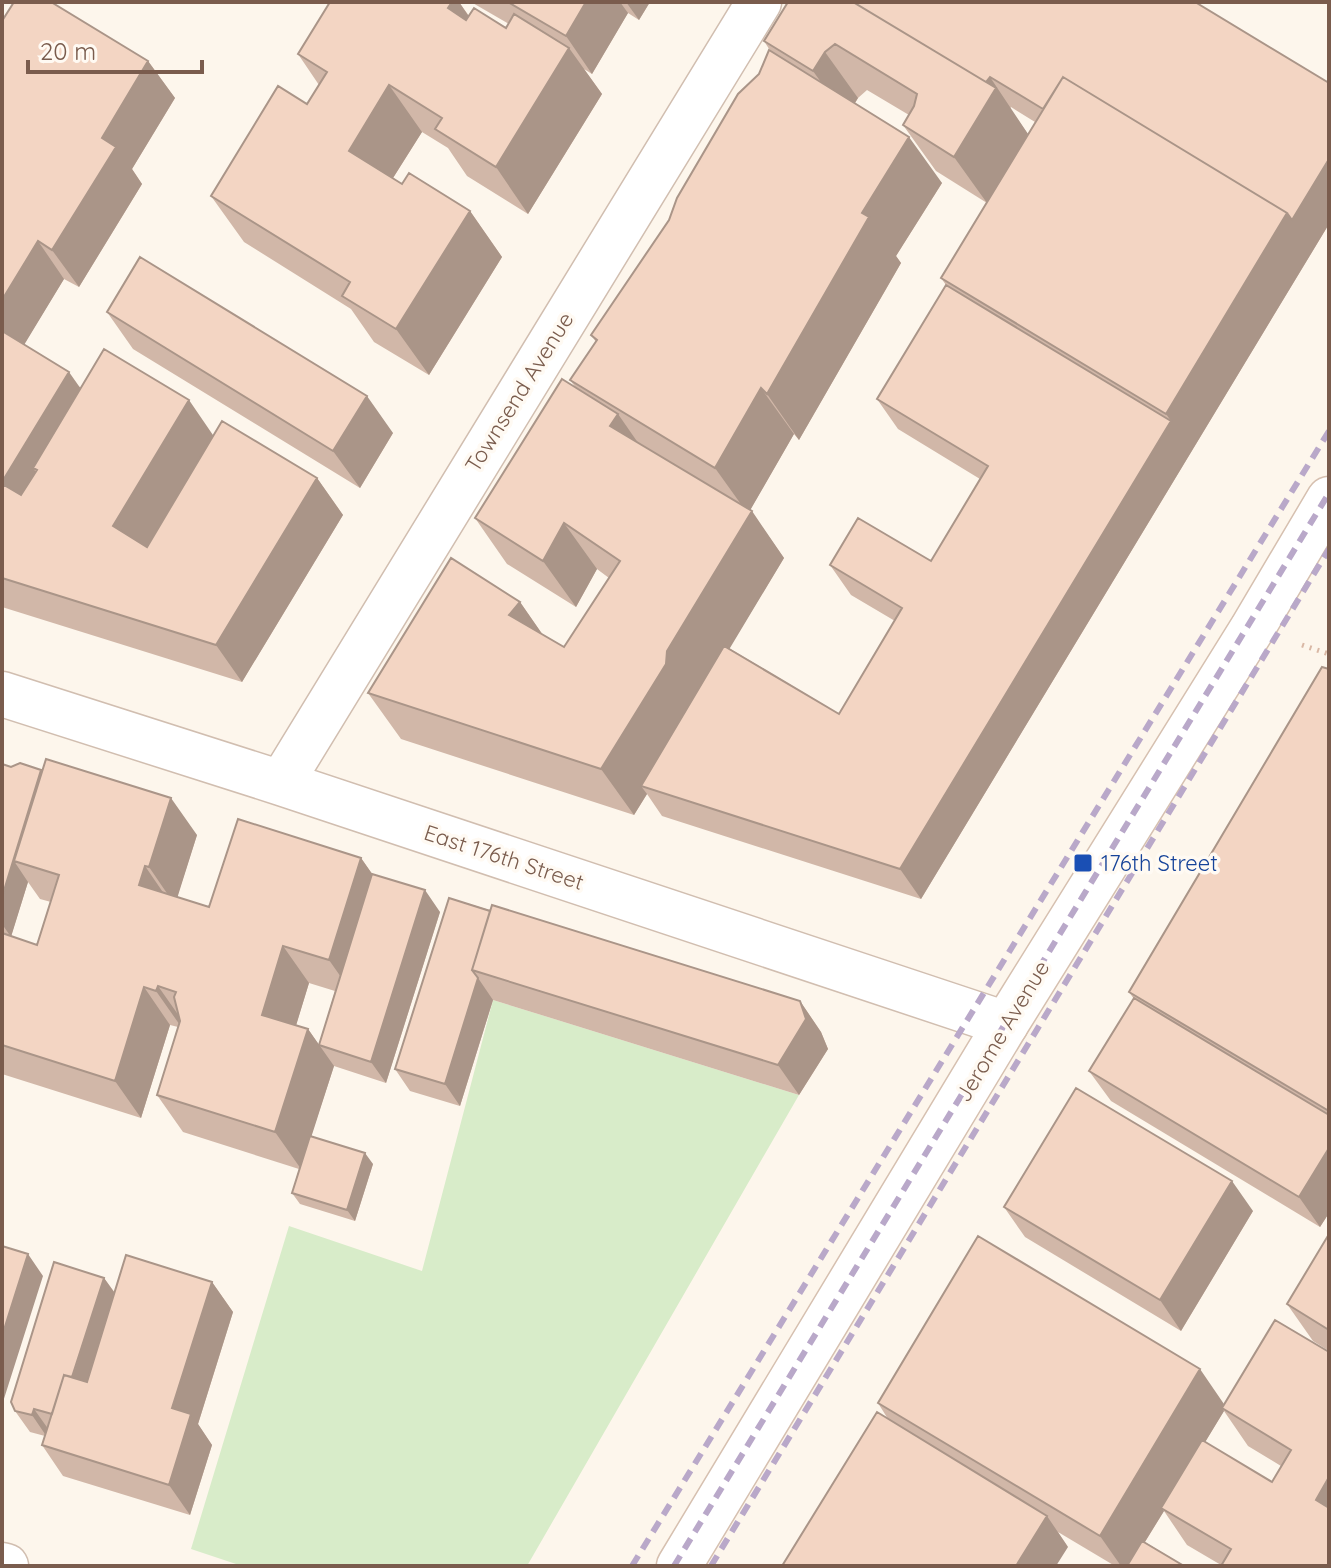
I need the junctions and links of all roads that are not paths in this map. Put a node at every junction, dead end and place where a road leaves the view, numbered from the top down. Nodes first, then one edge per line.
1 (759, 2) edge
2 (1329, 499) edge
3 (2, 694) edge
4 (281, 783) junction
5 (1006, 1024) junction
6 (679, 1566) edge

1 - 4 street, Townsend Avenue
2 - 5 street, Jerome Avenue
3 - 4 street, East 176th Street
4 - 5 street, East 176th Street
5 - 6 street, Jerome Avenue

